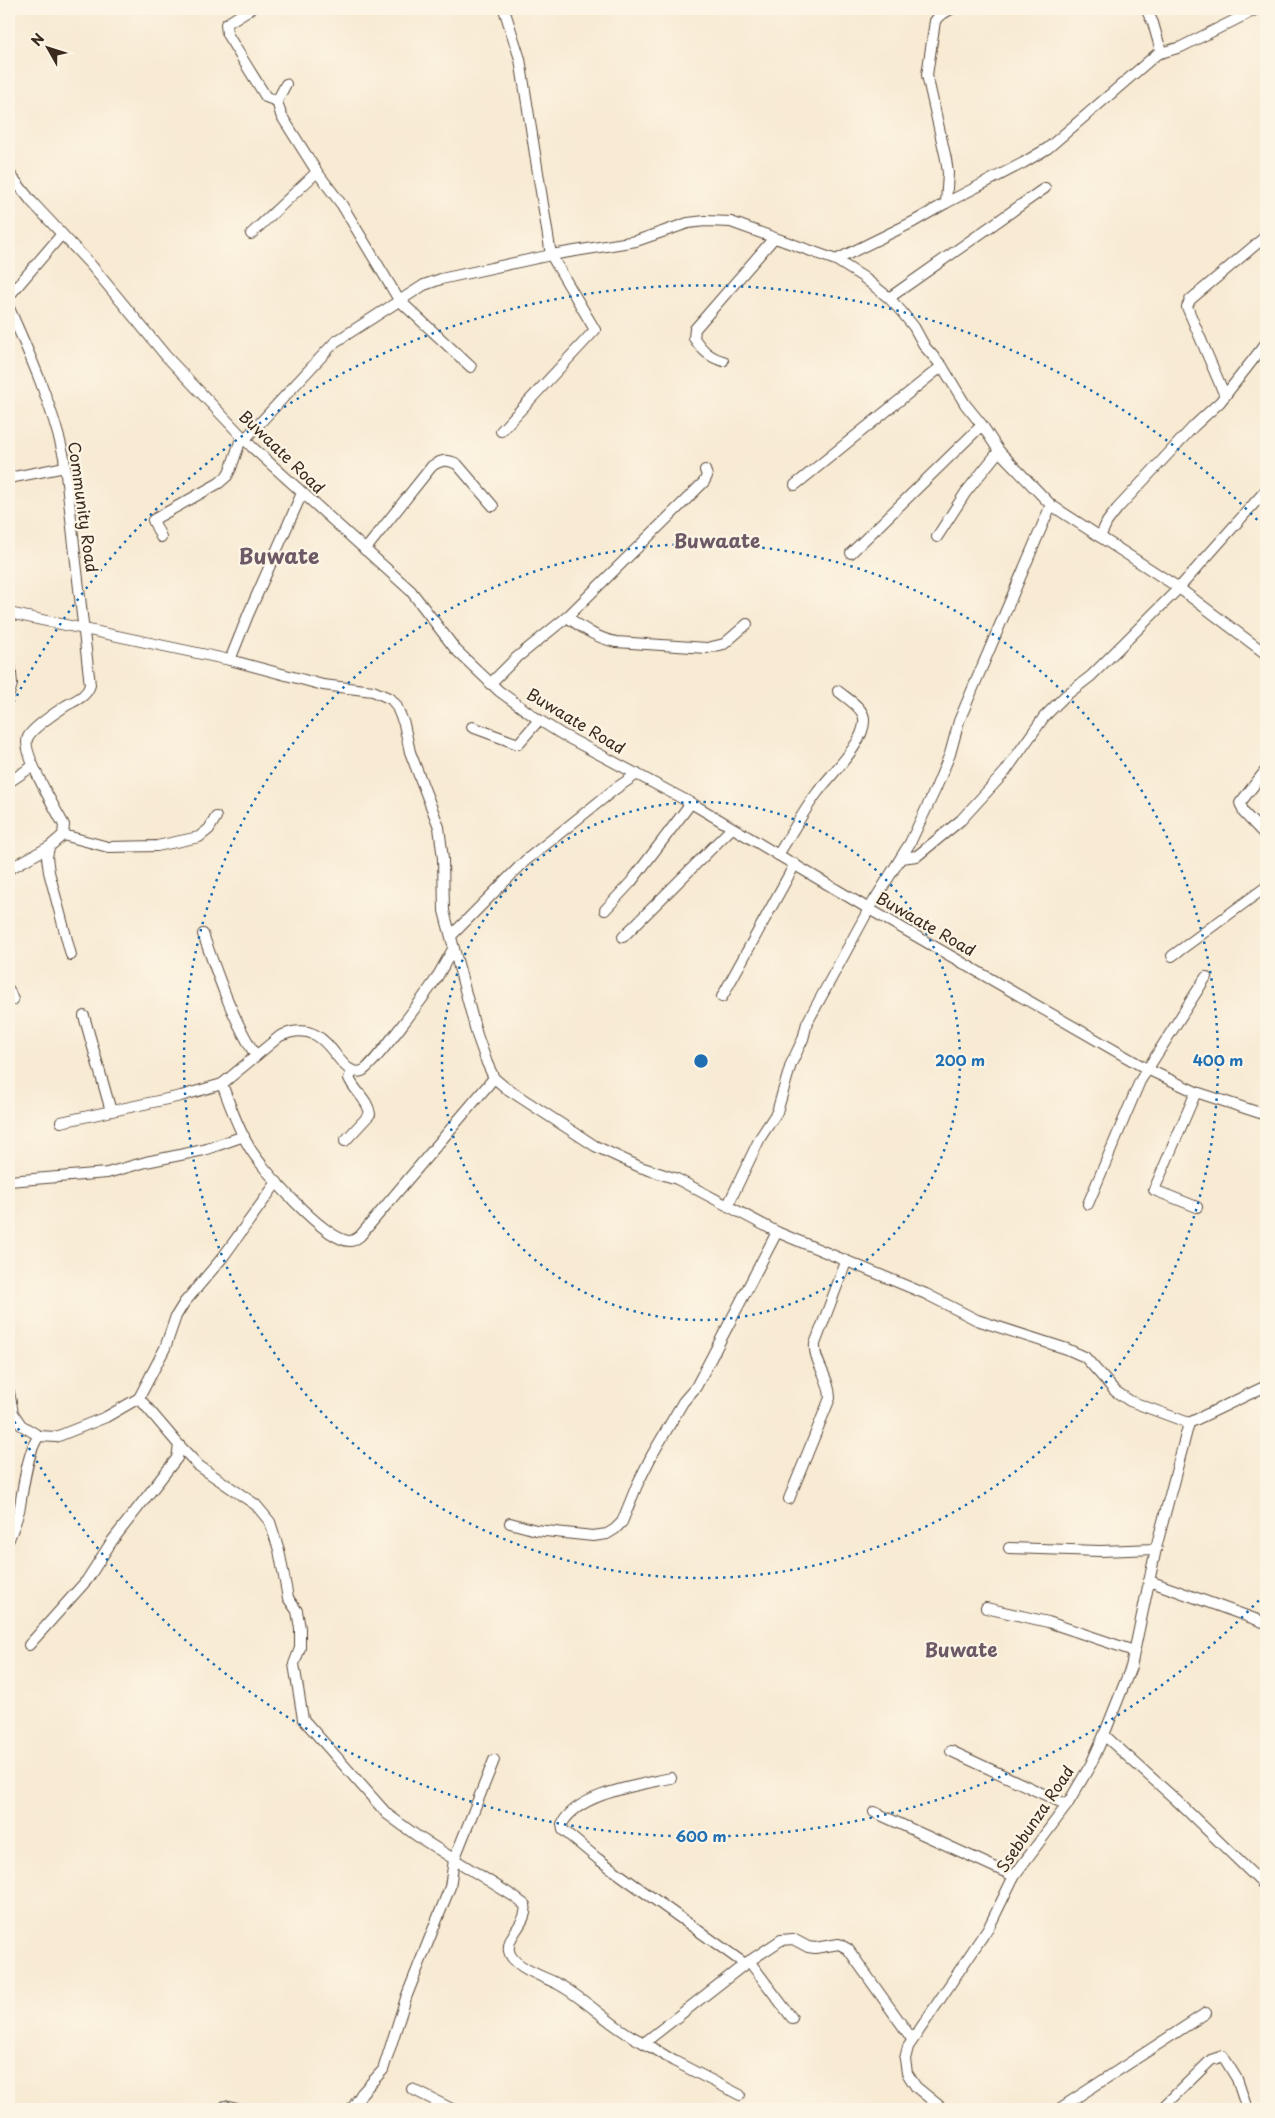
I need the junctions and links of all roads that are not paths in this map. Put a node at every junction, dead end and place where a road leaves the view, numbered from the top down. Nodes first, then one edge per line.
1 (250, 9) edge
2 (504, 9) edge
3 (951, 9) edge
4 (1146, 9) edge
5 (1257, 9) edge
6 (1161, 51) junction
7 (286, 84) dead end
8 (277, 101) junction
9 (317, 172) junction
10 (9, 174) edge
11 (1045, 188) dead end
12 (946, 203) junction
13 (62, 234) junction
14 (251, 234) dead end
15 (1266, 236) edge
16 (774, 238) junction
17 (551, 255) junction
18 (836, 260) junction
19 (9, 295) edge
20 (889, 298) junction
21 (399, 300) junction
22 (9, 308) edge
23 (1266, 343) edge
24 (723, 361) dead end
25 (942, 366) junction
26 (471, 368) dead end
27 (1225, 396) junction
28 (982, 425) junction
29 (500, 431) dead end
30 (243, 438) junction
31 (999, 451) junction
32 (65, 467) junction
33 (705, 470) dead end
34 (9, 478) edge
35 (795, 485) dead end
36 (1266, 490) edge
37 (302, 494) junction
38 (1051, 505) junction
39 (493, 506) dead end
40 (162, 537) dead end
41 (937, 537) dead end
42 (1100, 537) junction
43 (365, 550) junction
44 (851, 553) dead end
45 (1179, 588) junction
46 (9, 613) edge
47 (567, 616) junction
48 (747, 624) dead end
49 (84, 629) junction
50 (9, 654) edge
51 (1266, 654) edge
52 (230, 660) junction
53 (490, 684) junction
54 (838, 692) dead end
55 (9, 694) edge
56 (539, 720) junction
57 (472, 728) dead end
58 (33, 766) junction
59 (1266, 770) edge
60 (637, 774) junction
61 (9, 782) edge
62 (691, 804) junction
63 (216, 817) dead end
64 (732, 828) junction
65 (63, 835) junction
66 (1266, 836) edge
67 (49, 847) junction
68 (778, 855) junction
69 (900, 858) junction
70 (795, 864) junction
71 (9, 869) edge
72 (1266, 887) edge
73 (869, 909) junction
74 (605, 910) dead end
75 (203, 934) dead end
76 (451, 936) junction
77 (623, 937) dead end
78 (453, 949) junction
79 (72, 955) dead end
80 (1172, 956) dead end
81 (1206, 977) dead end
82 (9, 990) edge
83 (722, 997) dead end
84 (13, 1000) dead end
85 (84, 1016) dead end
86 (256, 1056) junction
87 (1147, 1069) junction
88 (353, 1071) junction
89 (494, 1078) junction
90 (222, 1084) junction
91 (1196, 1092) junction
92 (111, 1111) junction
93 (1266, 1115) edge
94 (61, 1122) dead end
95 (244, 1136) junction
96 (344, 1141) dead end
97 (9, 1182) edge
98 (277, 1182) junction
99 (1088, 1204) dead end
100 (728, 1205) junction
101 (1197, 1207) dead end
102 (777, 1232) junction
103 (846, 1262) junction
104 (1266, 1386) edge
105 (9, 1392) edge
106 (139, 1398) junction
107 (11, 1415) edge
108 (1189, 1423) junction
109 (39, 1436) junction
110 (179, 1445) junction
111 (789, 1499) dead end
112 (510, 1523) dead end
113 (9, 1539) edge
114 (1009, 1548) dead end
115 (1156, 1548) junction
116 (1150, 1581) junction
117 (986, 1608) dead end
118 (1266, 1623) edge
119 (29, 1645) dead end
120 (1134, 1650) junction
121 (1104, 1735) junction
122 (952, 1751) dead end
123 (494, 1760) dead end
124 (671, 1778) dead end
125 (1067, 1805) junction
126 (874, 1812) dead end
127 (454, 1860) junction
128 (1014, 1876) junction
129 (1266, 1887) edge
130 (747, 1963) junction
131 (1206, 2013) dead end
132 (792, 2018) dead end
133 (912, 2039) junction
134 (644, 2043) junction
135 (412, 2089) dead end
136 (740, 2096) dead end
137 (225, 2106) dead end
138 (237, 2109) edge
139 (352, 2109) edge
140 (452, 2109) edge
141 (943, 2109) edge
142 (1059, 2109) edge
143 (1161, 2109) edge
144 (1247, 2109) edge

1 - 8 street
2 - 17 street
3 - 12 street
4 - 6 street
5 - 6 street
6 - 12 street
7 - 8 street
8 - 9 street
9 - 14 street
9 - 21 street
10 - 13 street, Buwaate Road
11 - 20 street
12 - 18 street
13 - 19 street
13 - 30 street, Buwaate Road
15 - 27 street
16 - 17 street
16 - 18 street
16 - 24 street
17 - 21 street
17 - 29 street
18 - 20 street
20 - 25 street
21 - 26 street
21 - 30 street
22 - 32 street, Community Road
23 - 27 street
25 - 28 street
25 - 35 street
27 - 42 street
28 - 31 street
28 - 44 street
30 - 37 street, Buwaate Road
30 - 40 street
31 - 38 street
31 - 41 street
32 - 34 street
32 - 49 street, Community Road
33 - 47 street
36 - 45 street
37 - 43 street, Buwaate Road
37 - 52 street
38 - 42 street
38 - 69 street
39 - 43 street
42 - 45 street
43 - 53 street, Buwaate Road
45 - 51 street
45 - 69 street
46 - 49 street
47 - 48 street
47 - 53 street
49 - 52 street
49 - 58 street, Community Road
50 - 55 street
52 - 76 street
53 - 56 street, Buwaate Road
54 - 68 street
56 - 57 street
56 - 60 street, Buwaate Road
58 - 61 street
58 - 65 street
59 - 66 street
60 - 62 street, Buwaate Road
60 - 76 street
62 - 64 street, Buwaate Road
62 - 74 street
63 - 65 street
64 - 68 street, Buwaate Road
64 - 77 street
65 - 67 street
67 - 71 street
67 - 79 street
68 - 70 street, Buwaate Road
69 - 73 street
70 - 73 street, Buwaate Road
70 - 83 street
72 - 80 street
73 - 87 street, Buwaate Road
73 - 100 street
75 - 86 street
76 - 78 street
78 - 88 street
78 - 89 street
81 - 87 street
82 - 84 street
85 - 92 street
86 - 88 street
86 - 90 street
87 - 91 street, Buwaate Road
87 - 99 street
88 - 96 street
89 - 98 street
89 - 100 street
90 - 92 street
90 - 95 street
91 - 93 street, Buwaate Road
91 - 101 street
92 - 94 street
95 - 97 street
95 - 98 street
98 - 106 street
100 - 102 street
102 - 103 street
102 - 112 street
103 - 108 street
103 - 111 street
104 - 108 street
105 - 107 street
106 - 109 street
106 - 110 street
107 - 109 street
108 - 115 street, Ssebbunza Road
109 - 113 street
110 - 119 street
110 - 127 street
114 - 115 street
115 - 116 street, Ssebbunza Road
116 - 118 street
116 - 120 street, Ssebbunza Road
117 - 120 street
120 - 121 street, Ssebbunza Road
121 - 125 street, Ssebbunza Road
121 - 129 street
122 - 125 street
123 - 127 street
124 - 130 street
125 - 128 street, Ssebbunza Road
126 - 128 street
127 - 134 street
127 - 139 street
128 - 133 street, Ssebbunza Road
130 - 132 street
130 - 133 street
130 - 134 street
131 - 142 street
133 - 141 street, Ssebbunza Road
134 - 136 street
135 - 140 street
137 - 138 street
143 - 144 street

